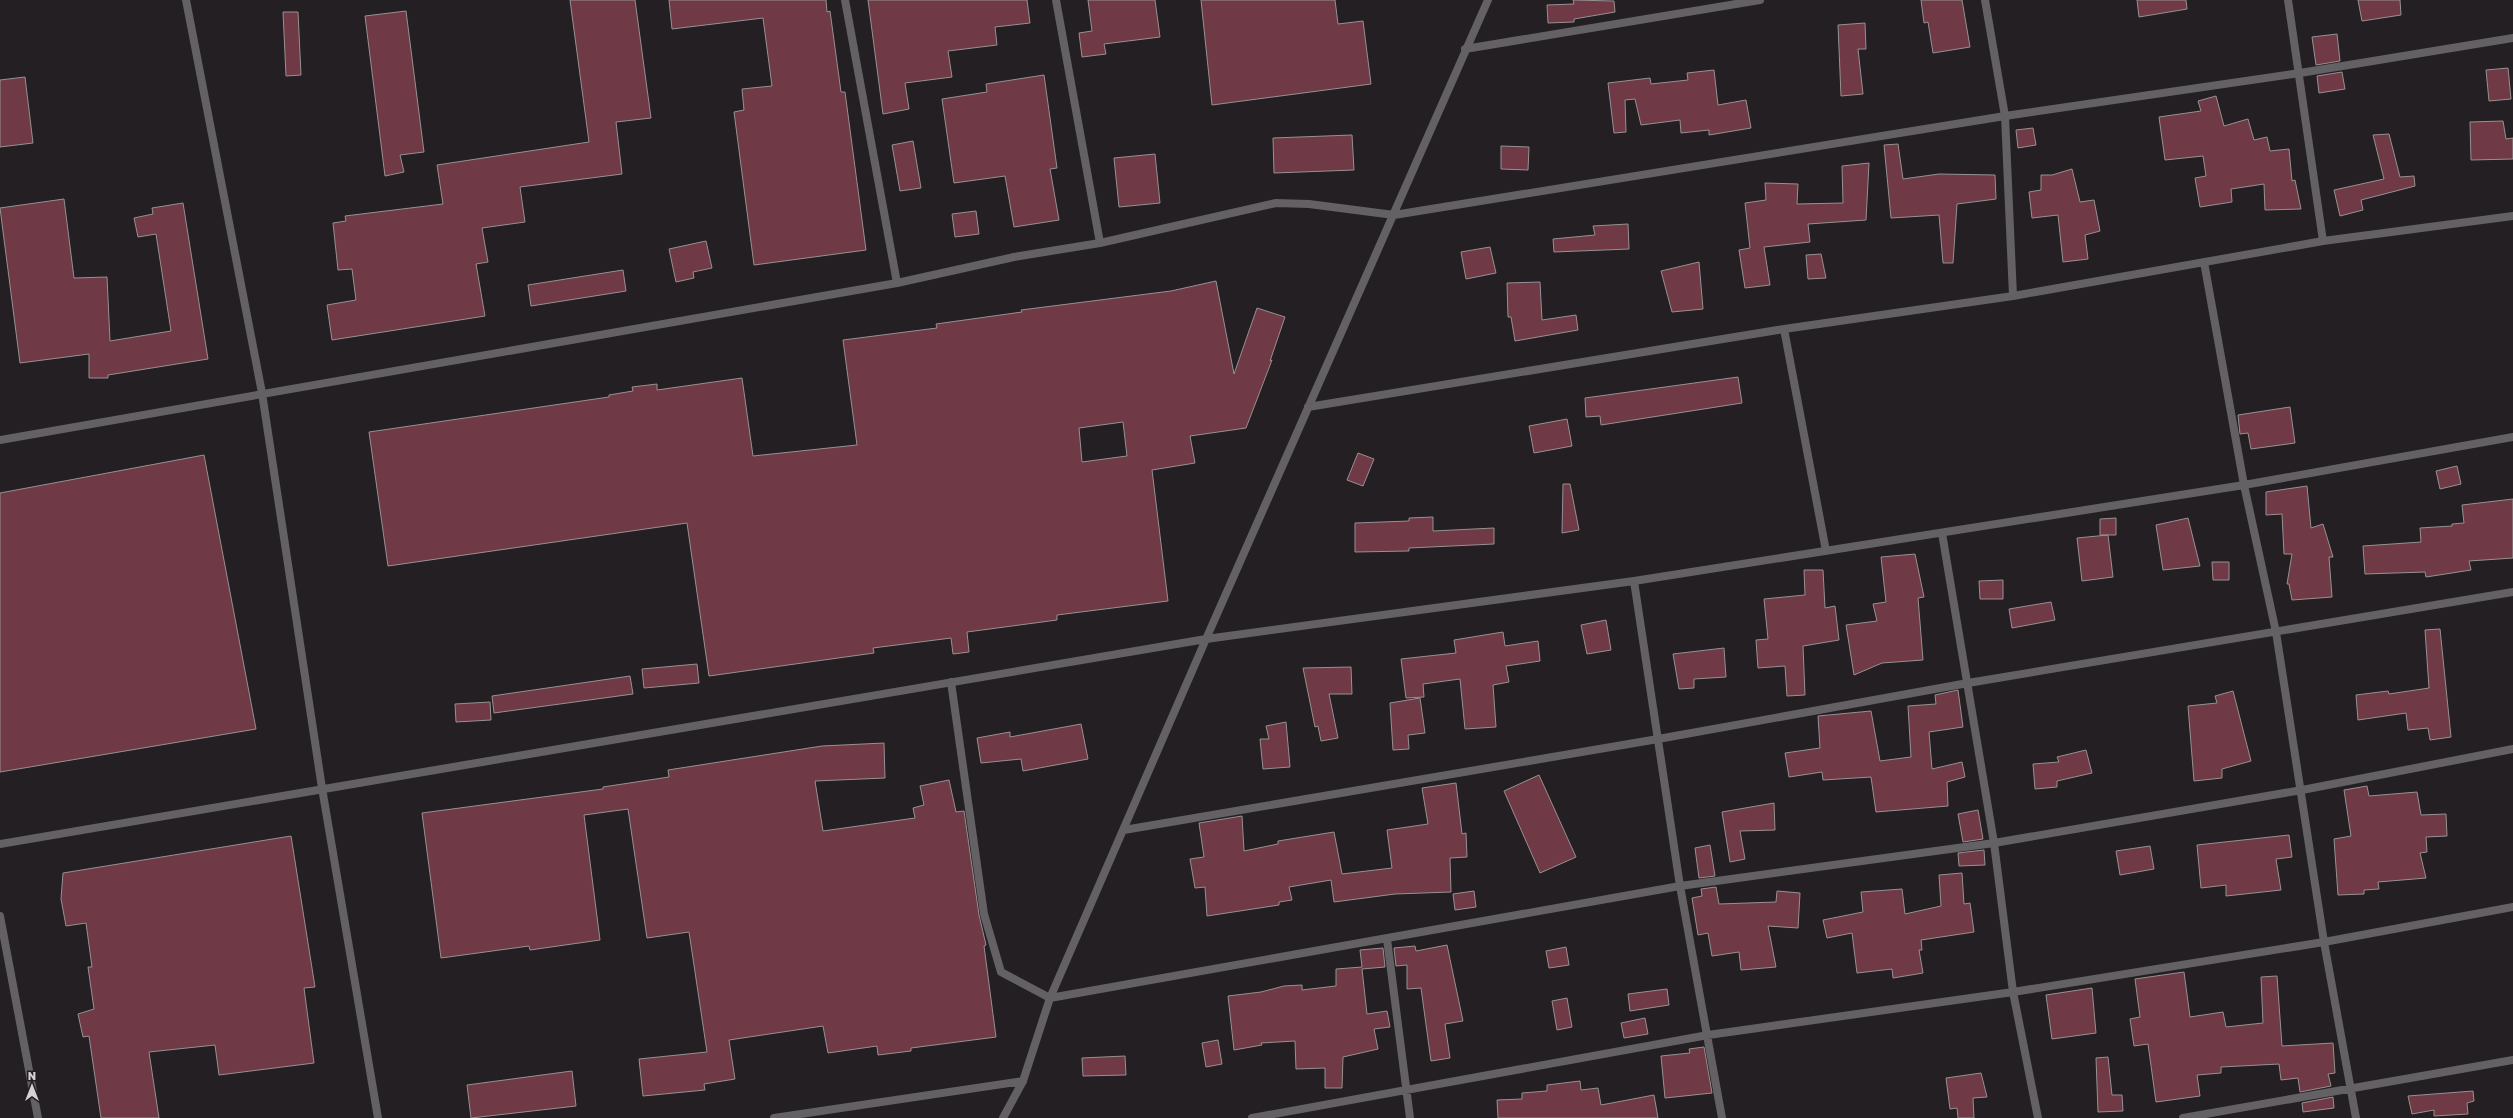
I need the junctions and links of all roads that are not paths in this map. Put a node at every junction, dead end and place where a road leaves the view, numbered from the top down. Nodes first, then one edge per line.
1 (186, 0) edge
2 (845, 0) edge
3 (1056, 0) edge
4 (1488, 0) edge
5 (1760, 0) edge
6 (1985, 0) edge
7 (2288, 0) edge
8 (2513, 38) edge
9 (1465, 49) junction
10 (2300, 73) junction
11 (2005, 116) junction
12 (1394, 215) junction
13 (2513, 216) edge
14 (2323, 241) junction
15 (1100, 243) junction
16 (2204, 262) junction
17 (897, 283) junction
18 (2013, 296) junction
19 (1784, 329) junction
20 (262, 393) junction
21 (1308, 407) junction
22 (2513, 437) edge
23 (0, 440) edge
24 (2244, 485) junction
25 (1942, 533) junction
26 (1826, 550) junction
27 (1634, 581) junction
28 (2513, 592) edge
29 (2276, 632) junction
30 (1206, 639) junction
31 (951, 682) junction
32 (1968, 683) junction
33 (1658, 739) junction
34 (2513, 749) edge
35 (322, 788) junction
36 (2302, 790) junction
37 (1124, 830) junction
38 (1994, 843) junction
39 (0, 844) edge
40 (1680, 886) junction
41 (2513, 907) edge
42 (0, 916) edge
43 (1387, 939) junction
44 (2324, 942) junction
45 (2013, 992) junction
46 (1050, 998) junction
47 (1708, 1036) junction
48 (2513, 1060) edge
49 (1023, 1081) junction
50 (2351, 1088) junction
51 (1406, 1089) junction
52 (38, 1118) edge
53 (378, 1118) edge
54 (774, 1118) edge
55 (1003, 1118) edge
56 (1252, 1118) edge
57 (1410, 1118) edge
58 (1722, 1118) edge
59 (2038, 1118) edge
60 (2183, 1118) edge
61 (2356, 1118) edge

1 - 20 street
2 - 17 street
3 - 15 street
4 - 9 street
5 - 9 street
6 - 11 street
7 - 10 street
8 - 10 street
9 - 12 street
10 - 11 street
10 - 14 street
11 - 12 street
11 - 18 street
12 - 15 street
12 - 21 street
13 - 14 street
14 - 16 street
15 - 17 street
16 - 18 street
16 - 24 street
17 - 20 street
18 - 19 street
19 - 21 street
19 - 26 street
20 - 23 street
20 - 35 street
21 - 30 street
22 - 24 street
24 - 25 street
24 - 29 street
25 - 26 street
25 - 32 street
26 - 27 street
27 - 30 street
27 - 33 street
28 - 29 street
29 - 32 street
29 - 36 street
30 - 31 street
30 - 37 street
31 - 35 street
31 - 46 street
32 - 33 street
32 - 38 street
33 - 37 street
33 - 40 street
34 - 36 street
35 - 39 street
35 - 53 street
36 - 38 street
36 - 44 street
37 - 46 street
38 - 40 street
38 - 45 street
40 - 43 street
40 - 47 street
41 - 44 street
42 - 52 street
43 - 46 street
43 - 51 street
44 - 45 street
44 - 50 street
45 - 47 street
45 - 59 street
46 - 49 street
47 - 51 street
47 - 58 street
48 - 50 street
49 - 54 street
49 - 55 street
50 - 60 street
50 - 61 street
51 - 56 street
51 - 57 street

